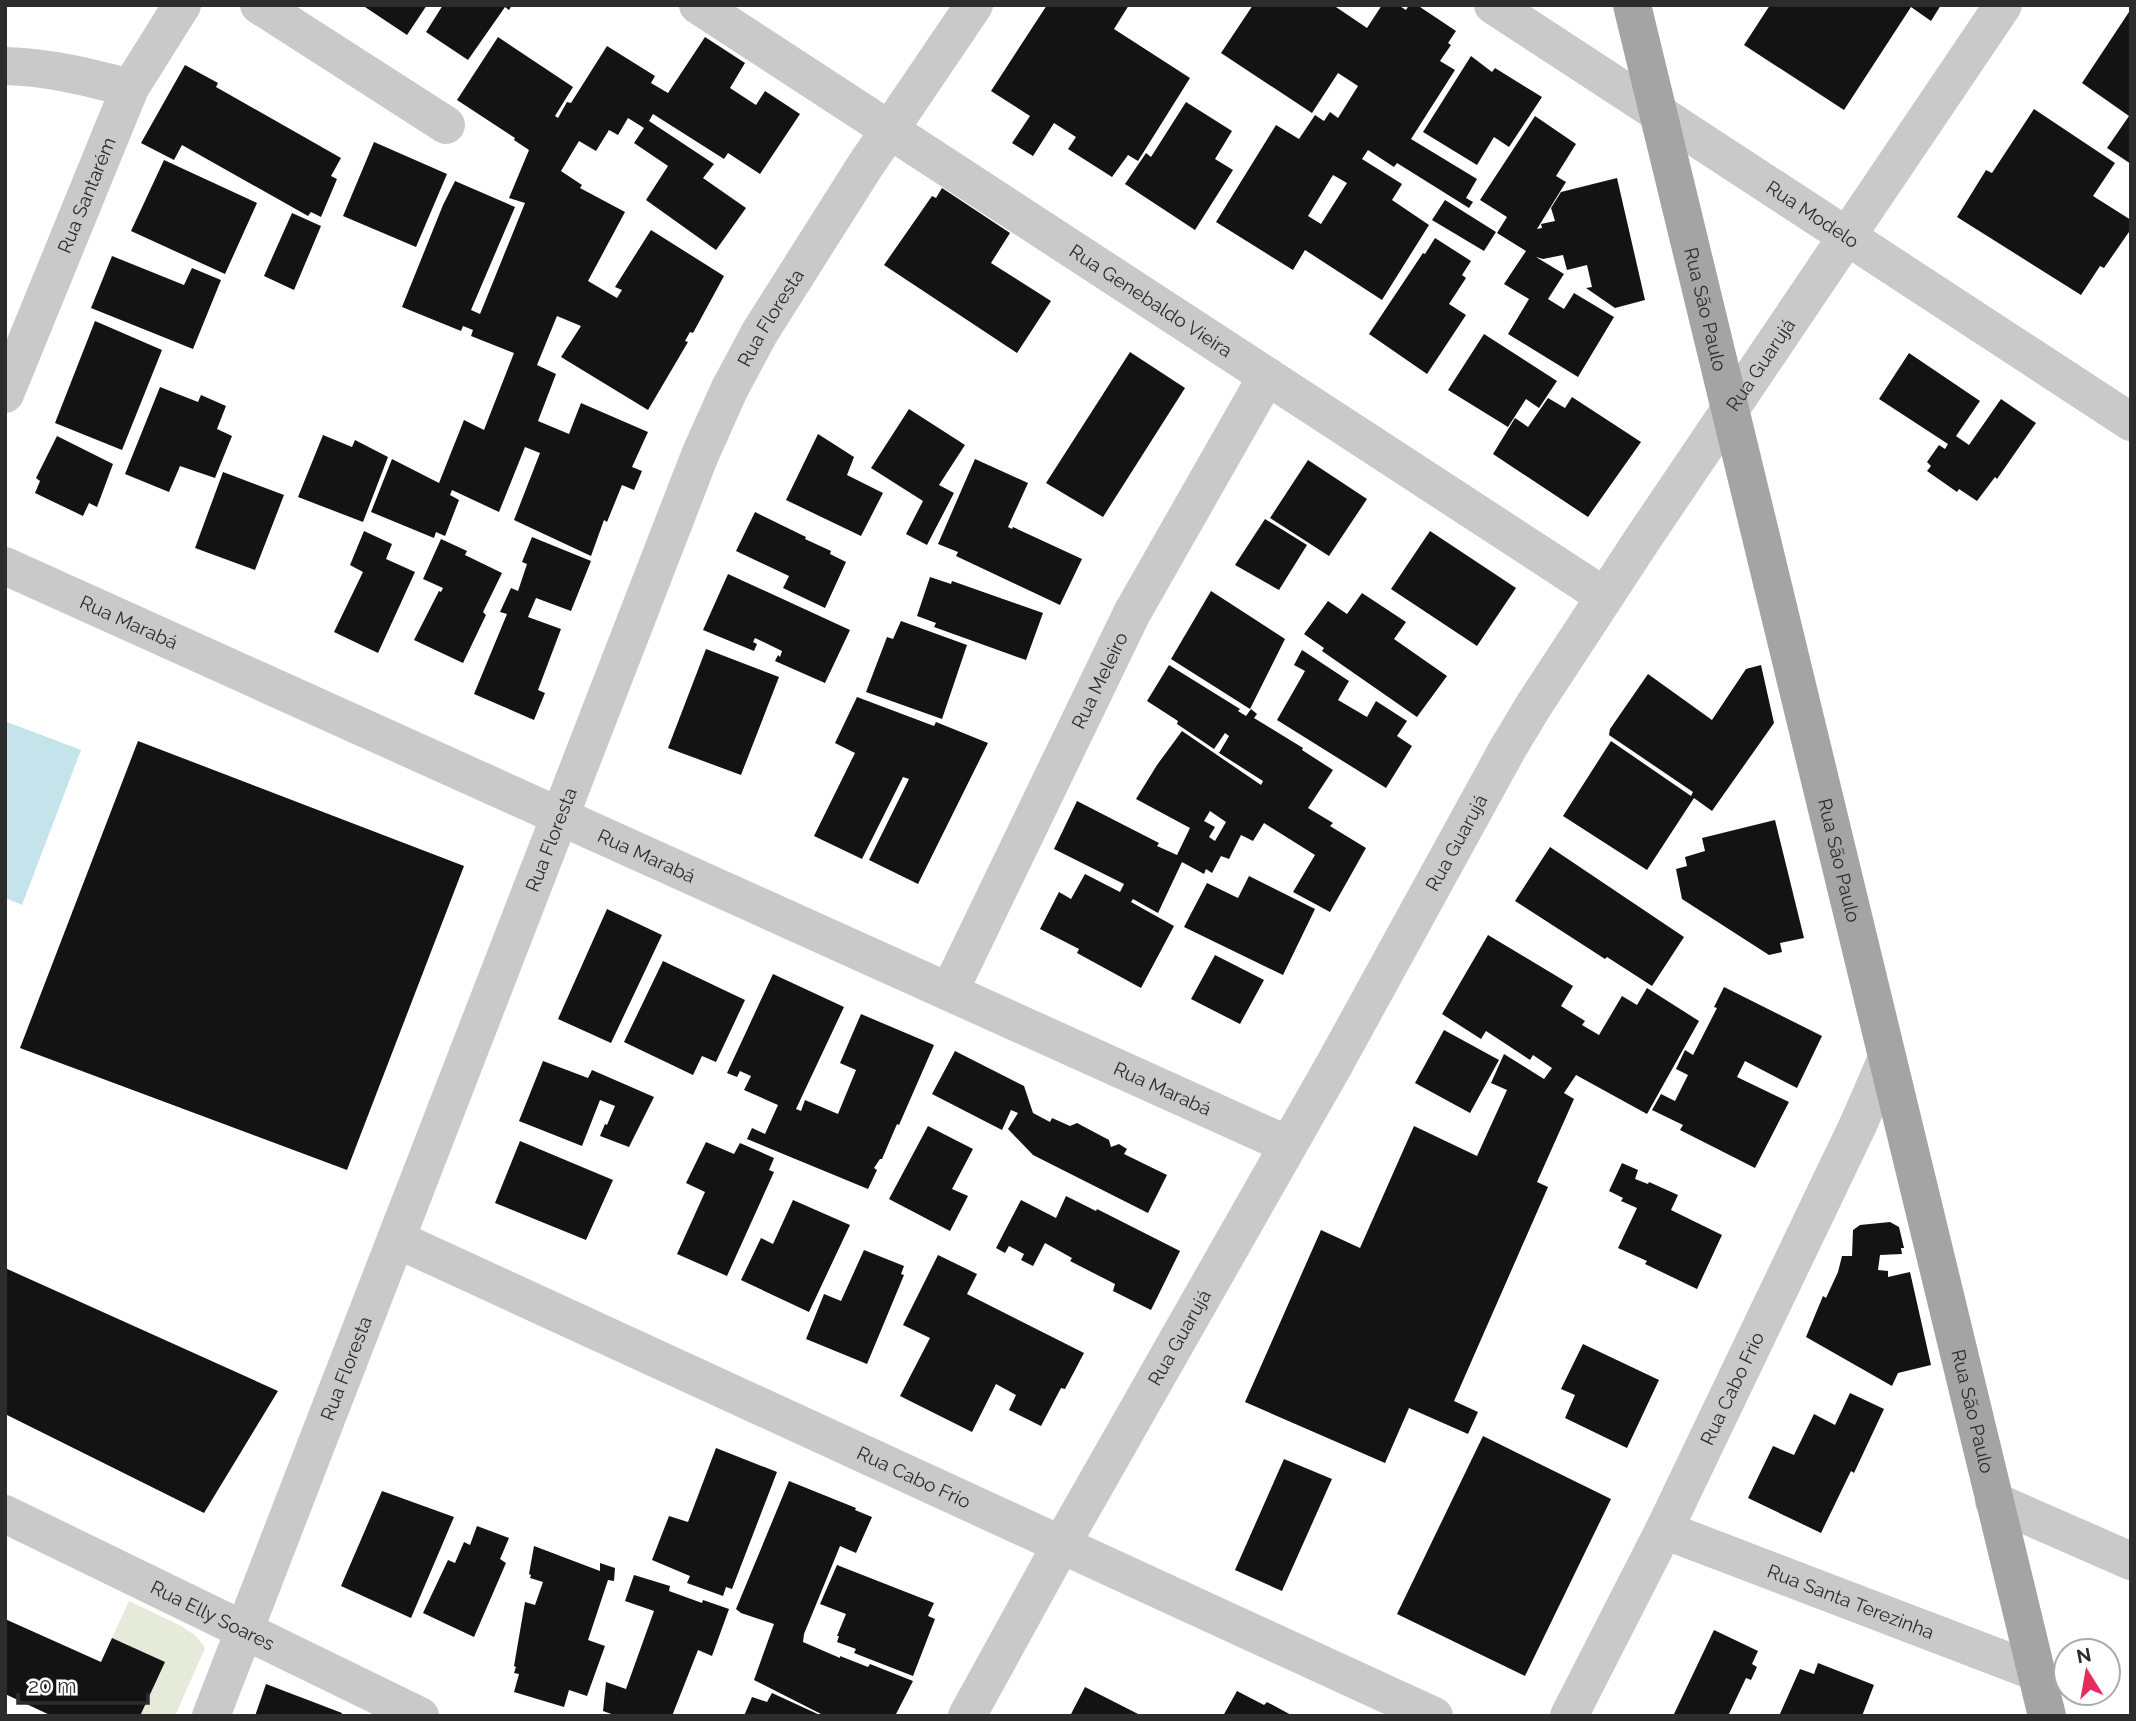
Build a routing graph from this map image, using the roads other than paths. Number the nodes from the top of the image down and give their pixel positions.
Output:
1 (182, 5) edge
2 (259, 5) edge
3 (698, 5) edge
4 (974, 5) edge
5 (1493, 5) edge
6 (1632, 5) edge
7 (2003, 5) edge
8 (5, 66) edge
9 (130, 88) junction
10 (1658, 113) junction
11 (446, 125) dead end
12 (889, 130) junction
13 (1847, 236) junction
14 (1267, 376) junction
15 (5, 394) edge
16 (1730, 410) junction
17 (2131, 422) edge
18 (5, 566) edge
19 (1604, 596) junction
20 (560, 816) junction
21 (949, 992) junction
22 (1887, 1058) junction
23 (1288, 1145) junction
24 (396, 1239) junction
25 (1994, 1501) junction
26 (5, 1514) edge
27 (1664, 1530) junction
28 (1061, 1545) junction
29 (2131, 1562) edge
30 (245, 1631) junction
31 (2036, 1672) junction
32 (211, 1716) edge
33 (420, 1716) edge
34 (967, 1716) edge
35 (1434, 1716) edge
36 (1569, 1716) edge
37 (2047, 1716) edge

1 - 9 street, Rua Santarém
2 - 11 street
3 - 12 street, Rua Genebaldo Vieira
4 - 12 street, Rua Floresta
5 - 10 street, Rua Modelo
6 - 10 main road, Rua São Paulo
7 - 13 street, Rua Guarujá
8 - 9 street
9 - 15 street, Rua Santarém
10 - 13 street, Rua Modelo
10 - 16 main road, Rua São Paulo
12 - 14 street, Rua Genebaldo Vieira
12 - 20 street, Rua Floresta
13 - 16 street, Rua Guarujá
13 - 17 street, Rua Modelo
14 - 19 street, Rua Genebaldo Vieira
14 - 21 street, Rua Meleiro
16 - 19 street, Rua Guarujá
16 - 22 main road, Rua São Paulo
18 - 20 street, Rua Marabá
19 - 23 street, Rua Guarujá
20 - 21 street, Rua Marabá
20 - 24 street, Rua Floresta
21 - 23 street, Rua Marabá
22 - 25 main road, Rua São Paulo
22 - 27 street, Rua Cabo Frio
23 - 28 street, Rua Guarujá
24 - 28 street, Rua Cabo Frio
24 - 30 street, Rua Floresta
25 - 29 street
25 - 31 main road, Rua São Paulo
26 - 30 street, Rua Elly Soares
27 - 31 street, Rua Santa Terezinha
27 - 36 street, Rua Cabo Frio
28 - 34 street, Rua Guarujá
28 - 35 street, Rua Cabo Frio
30 - 32 street, Rua Floresta
30 - 33 street, Rua Elly Soares
31 - 37 main road, Rua São Paulo

